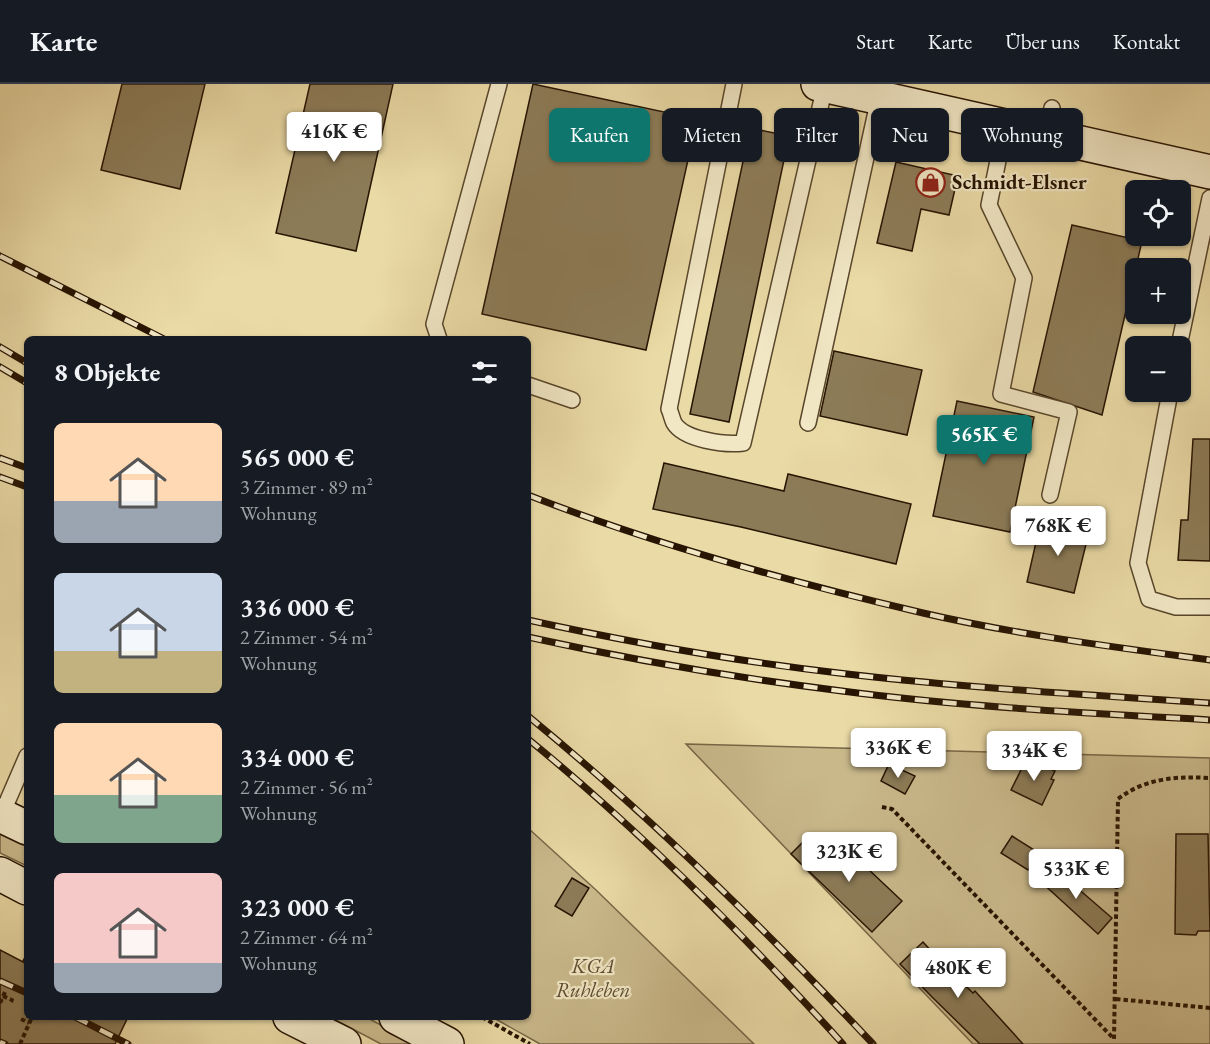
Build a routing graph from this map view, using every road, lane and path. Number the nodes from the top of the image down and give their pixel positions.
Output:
1 (500, 84) edge
2 (734, 84) edge
3 (821, 85) edge
4 (879, 98) junction
5 (961, 116) edge
6 (1083, 133) edge
7 (998, 162) edge
8 (1210, 172) edge
9 (1210, 198) edge
10 (438, 336) edge
11 (1181, 336) edge
12 (531, 386) edge
13 (572, 400) dead end
14 (1168, 402) edge
15 (808, 423) dead end
16 (1050, 495) dead end
17 (1210, 607) edge
18 (24, 763) edge
19 (1210, 778) edge
20 (882, 807) dead end
21 (0, 816) edge
22 (24, 827) edge
23 (0, 874) edge
24 (24, 886) edge
25 (6, 990) dead end
26 (3, 996) junction
27 (1116, 999) junction
28 (0, 1003) edge
29 (10, 1003) dead end
30 (1210, 1008) edge
31 (21, 1019) dead end
32 (30, 1020) edge
33 (296, 1020) edge
34 (402, 1020) edge
35 (487, 1020) edge
36 (29, 1023) junction
37 (1115, 1042) edge
38 (20, 1044) edge
39 (344, 1044) edge
40 (447, 1044) edge
41 (530, 1044) edge

1 - 10 lane
2 - 3 lane
3 - 4 street
4 - 5 street
4 - 15 lane
6 - 8 street
7 - 16 lane
9 - 11 lane
12 - 13 lane
14 - 17 lane
18 - 21 lane
19 - 27 path
20 - 37 path
21 - 22 street
23 - 24 street
25 - 26 path
26 - 28 path
26 - 29 path
27 - 30 path
27 - 37 path
31 - 36 path
32 - 36 path
33 - 39 street
34 - 40 street
35 - 41 path
36 - 38 path

